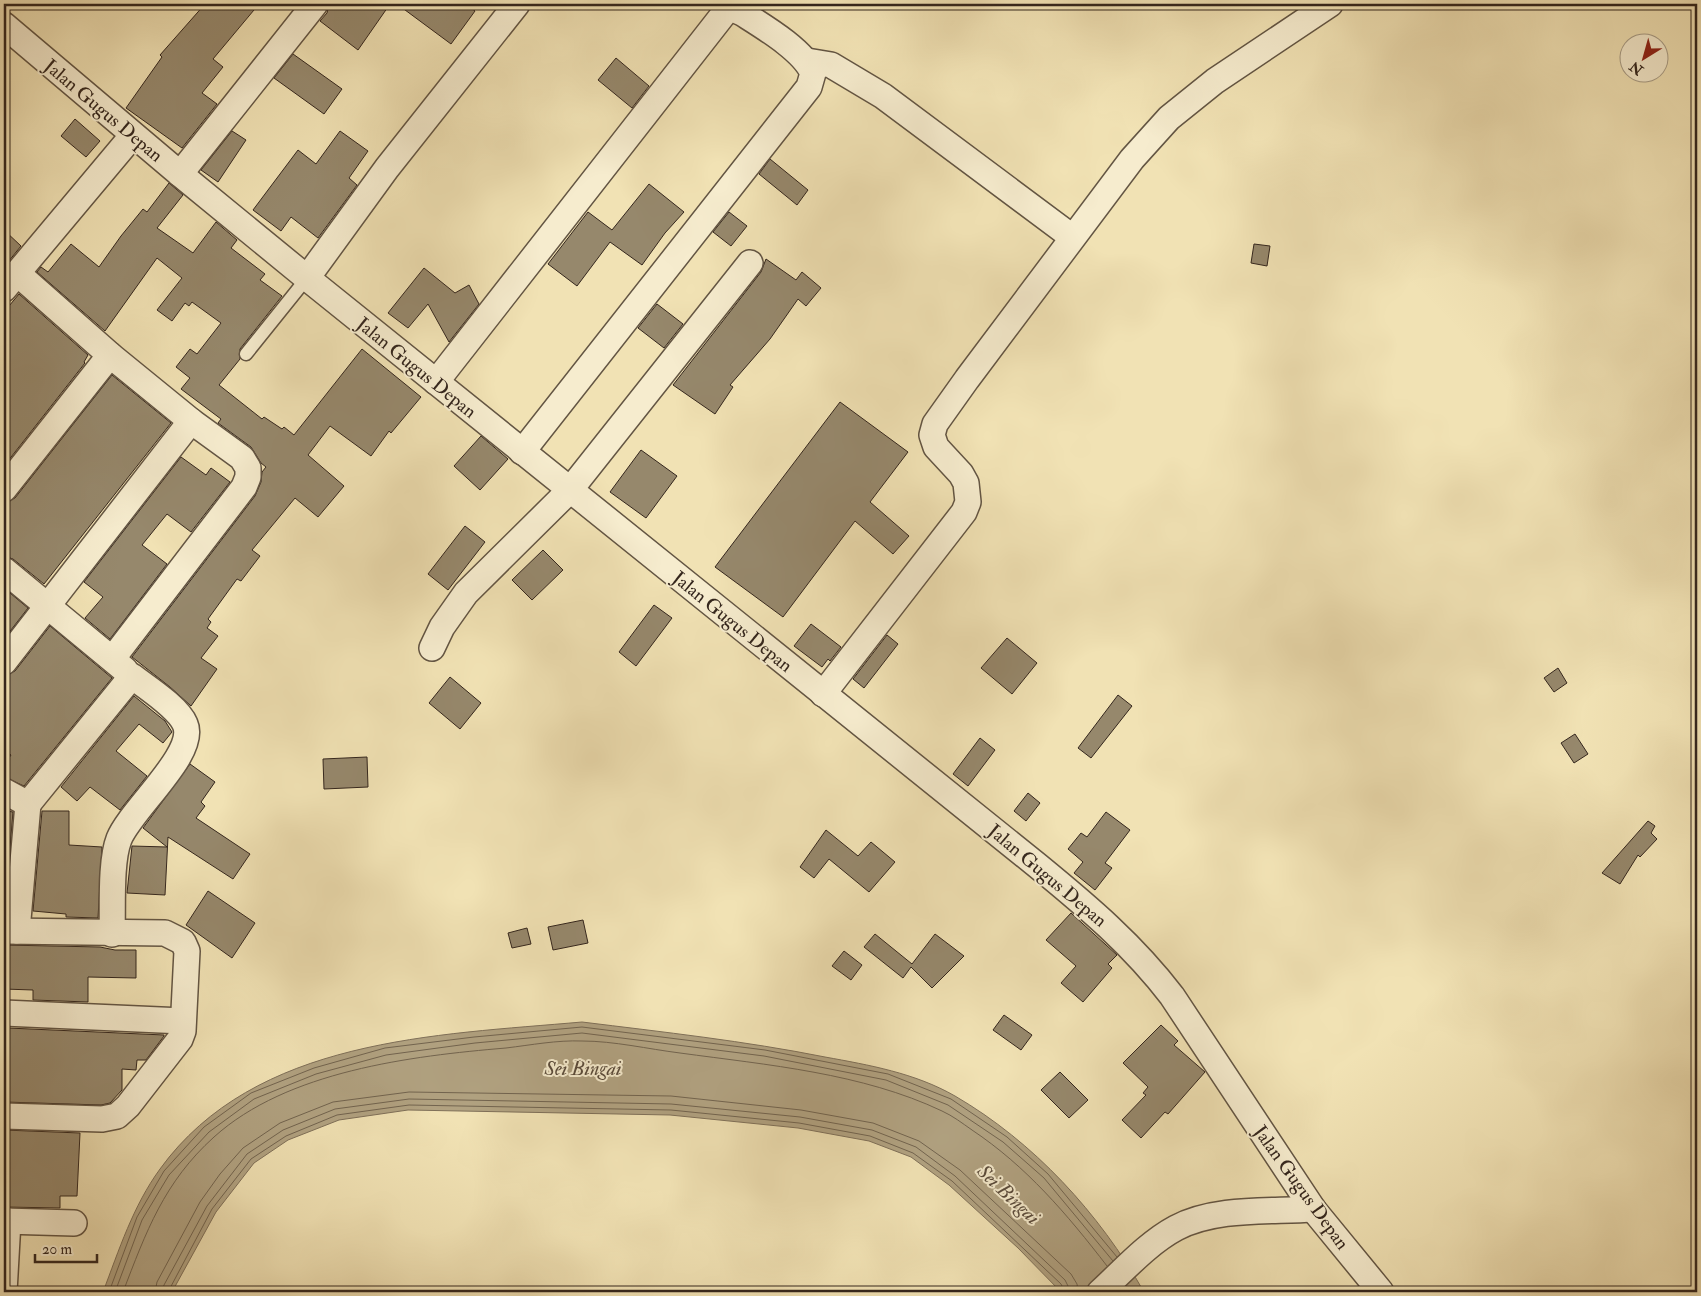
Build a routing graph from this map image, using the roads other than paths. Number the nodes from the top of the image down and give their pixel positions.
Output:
1 (315, 4) edge
2 (517, 4) edge
3 (1330, 4) edge
4 (4, 24) edge
5 (807, 61) junction
6 (133, 135) junction
7 (180, 174) junction
8 (1072, 237) junction
9 (750, 263) dead end
10 (307, 278) junction
11 (10, 281) edge
12 (110, 354) junction
13 (246, 354) dead end
14 (436, 382) junction
15 (192, 421) junction
16 (522, 452) junction
17 (4, 488) edge
18 (570, 490) junction
19 (4, 570) edge
20 (48, 606) junction
21 (432, 648) dead end
22 (113, 658) junction
23 (4, 662) edge
24 (132, 676) junction
25 (823, 694) junction
26 (4, 791) edge
27 (28, 804) junction
28 (10, 931) edge
29 (112, 934) junction
30 (4, 1013) edge
31 (183, 1021) junction
32 (4, 1116) edge
33 (1313, 1209) junction
34 (6, 1221) edge
35 (74, 1223) dead end
36 (4, 1292) edge
37 (1100, 1292) edge
38 (1381, 1292) edge

1 - 7 street
2 - 10 street
3 - 8 street
4 - 6 street, Jalan Gugus Depan
5 - 8 street
5 - 14 street
5 - 16 street
6 - 7 street, Jalan Gugus Depan
6 - 11 street
7 - 10 street, Jalan Gugus Depan
8 - 25 street
9 - 18 street
10 - 13 lane
10 - 14 street, Jalan Gugus Depan
11 - 12 street
12 - 15 street
12 - 17 street
14 - 16 street, Jalan Gugus Depan
15 - 20 street
15 - 22 street
16 - 18 street, Jalan Gugus Depan
18 - 21 street
18 - 25 street, Jalan Gugus Depan
19 - 20 street
20 - 22 street
20 - 23 street
22 - 24 street
24 - 27 street
24 - 29 street
25 - 33 street, Jalan Gugus Depan
26 - 27 street
27 - 28 street
28 - 29 street
29 - 31 street
30 - 31 street
31 - 32 street
33 - 37 street
33 - 38 street, Jalan Gugus Depan
34 - 35 street
34 - 36 street

